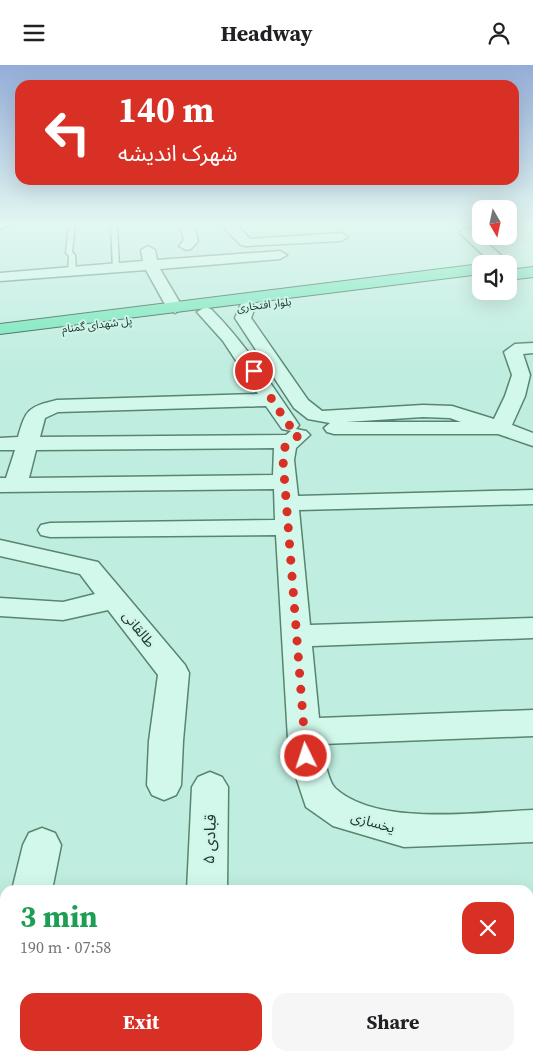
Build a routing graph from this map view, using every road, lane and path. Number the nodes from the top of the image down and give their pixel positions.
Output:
1 (94, 270) edge
2 (154, 270) edge
3 (469, 270) edge
4 (72, 272) joint
5 (533, 272) edge
6 (517, 274) edge
7 (0, 277) edge
8 (472, 280) edge
9 (247, 307) junction
10 (175, 308) junction
11 (200, 313) junction
12 (0, 322) edge
13 (0, 329) edge
14 (0, 337) edge
15 (0, 345) edge
16 (533, 348) edge
17 (277, 367) junction
18 (254, 371) junction
19 (274, 401) junction
20 (308, 427) junction
21 (500, 427) junction
22 (533, 440) edge
23 (0, 444) edge
24 (27, 444) junction
25 (8, 485) edge
26 (533, 497) edge
27 (286, 504) junction
28 (50, 531) dead end
29 (0, 548) edge
30 (114, 599) junction
31 (0, 607) edge
32 (533, 628) edge
33 (297, 636) junction
34 (533, 723) edge
35 (304, 732) junction
36 (164, 785) dead end
37 (210, 787) dead end
38 (533, 826) edge
39 (42, 845) dead end
40 (33, 885) edge
41 (207, 885) edge

1 - 4 street
2 - 10 street
3 - 10 highway, بلوار افتخاری
4 - 7 street
5 - 6 highway
8 - 9 highway, بلوار افتخاری
9 - 11 highway, بلوار افتخاری
9 - 17 street
10 - 12 highway
10 - 13 highway, پل شهدای گمنام
11 - 14 highway, پل شهدای گمنام
11 - 15 highway
11 - 18 street
16 - 21 street
17 - 18 street
17 - 20 street
18 - 19 street
19 - 20 street
19 - 24 street
20 - 21 street
20 - 24 street
20 - 27 street, یخسازی
21 - 22 street
23 - 24 street
24 - 25 street
25 - 27 street
26 - 27 street
27 - 28 street
27 - 33 street, یخسازی
29 - 30 street, طالقانی
30 - 31 street
30 - 36 street, طالقانی
32 - 33 street
33 - 35 street, یخسازی
34 - 35 street
35 - 38 street, یخسازی
37 - 41 street, قبادی ۵
39 - 40 street

